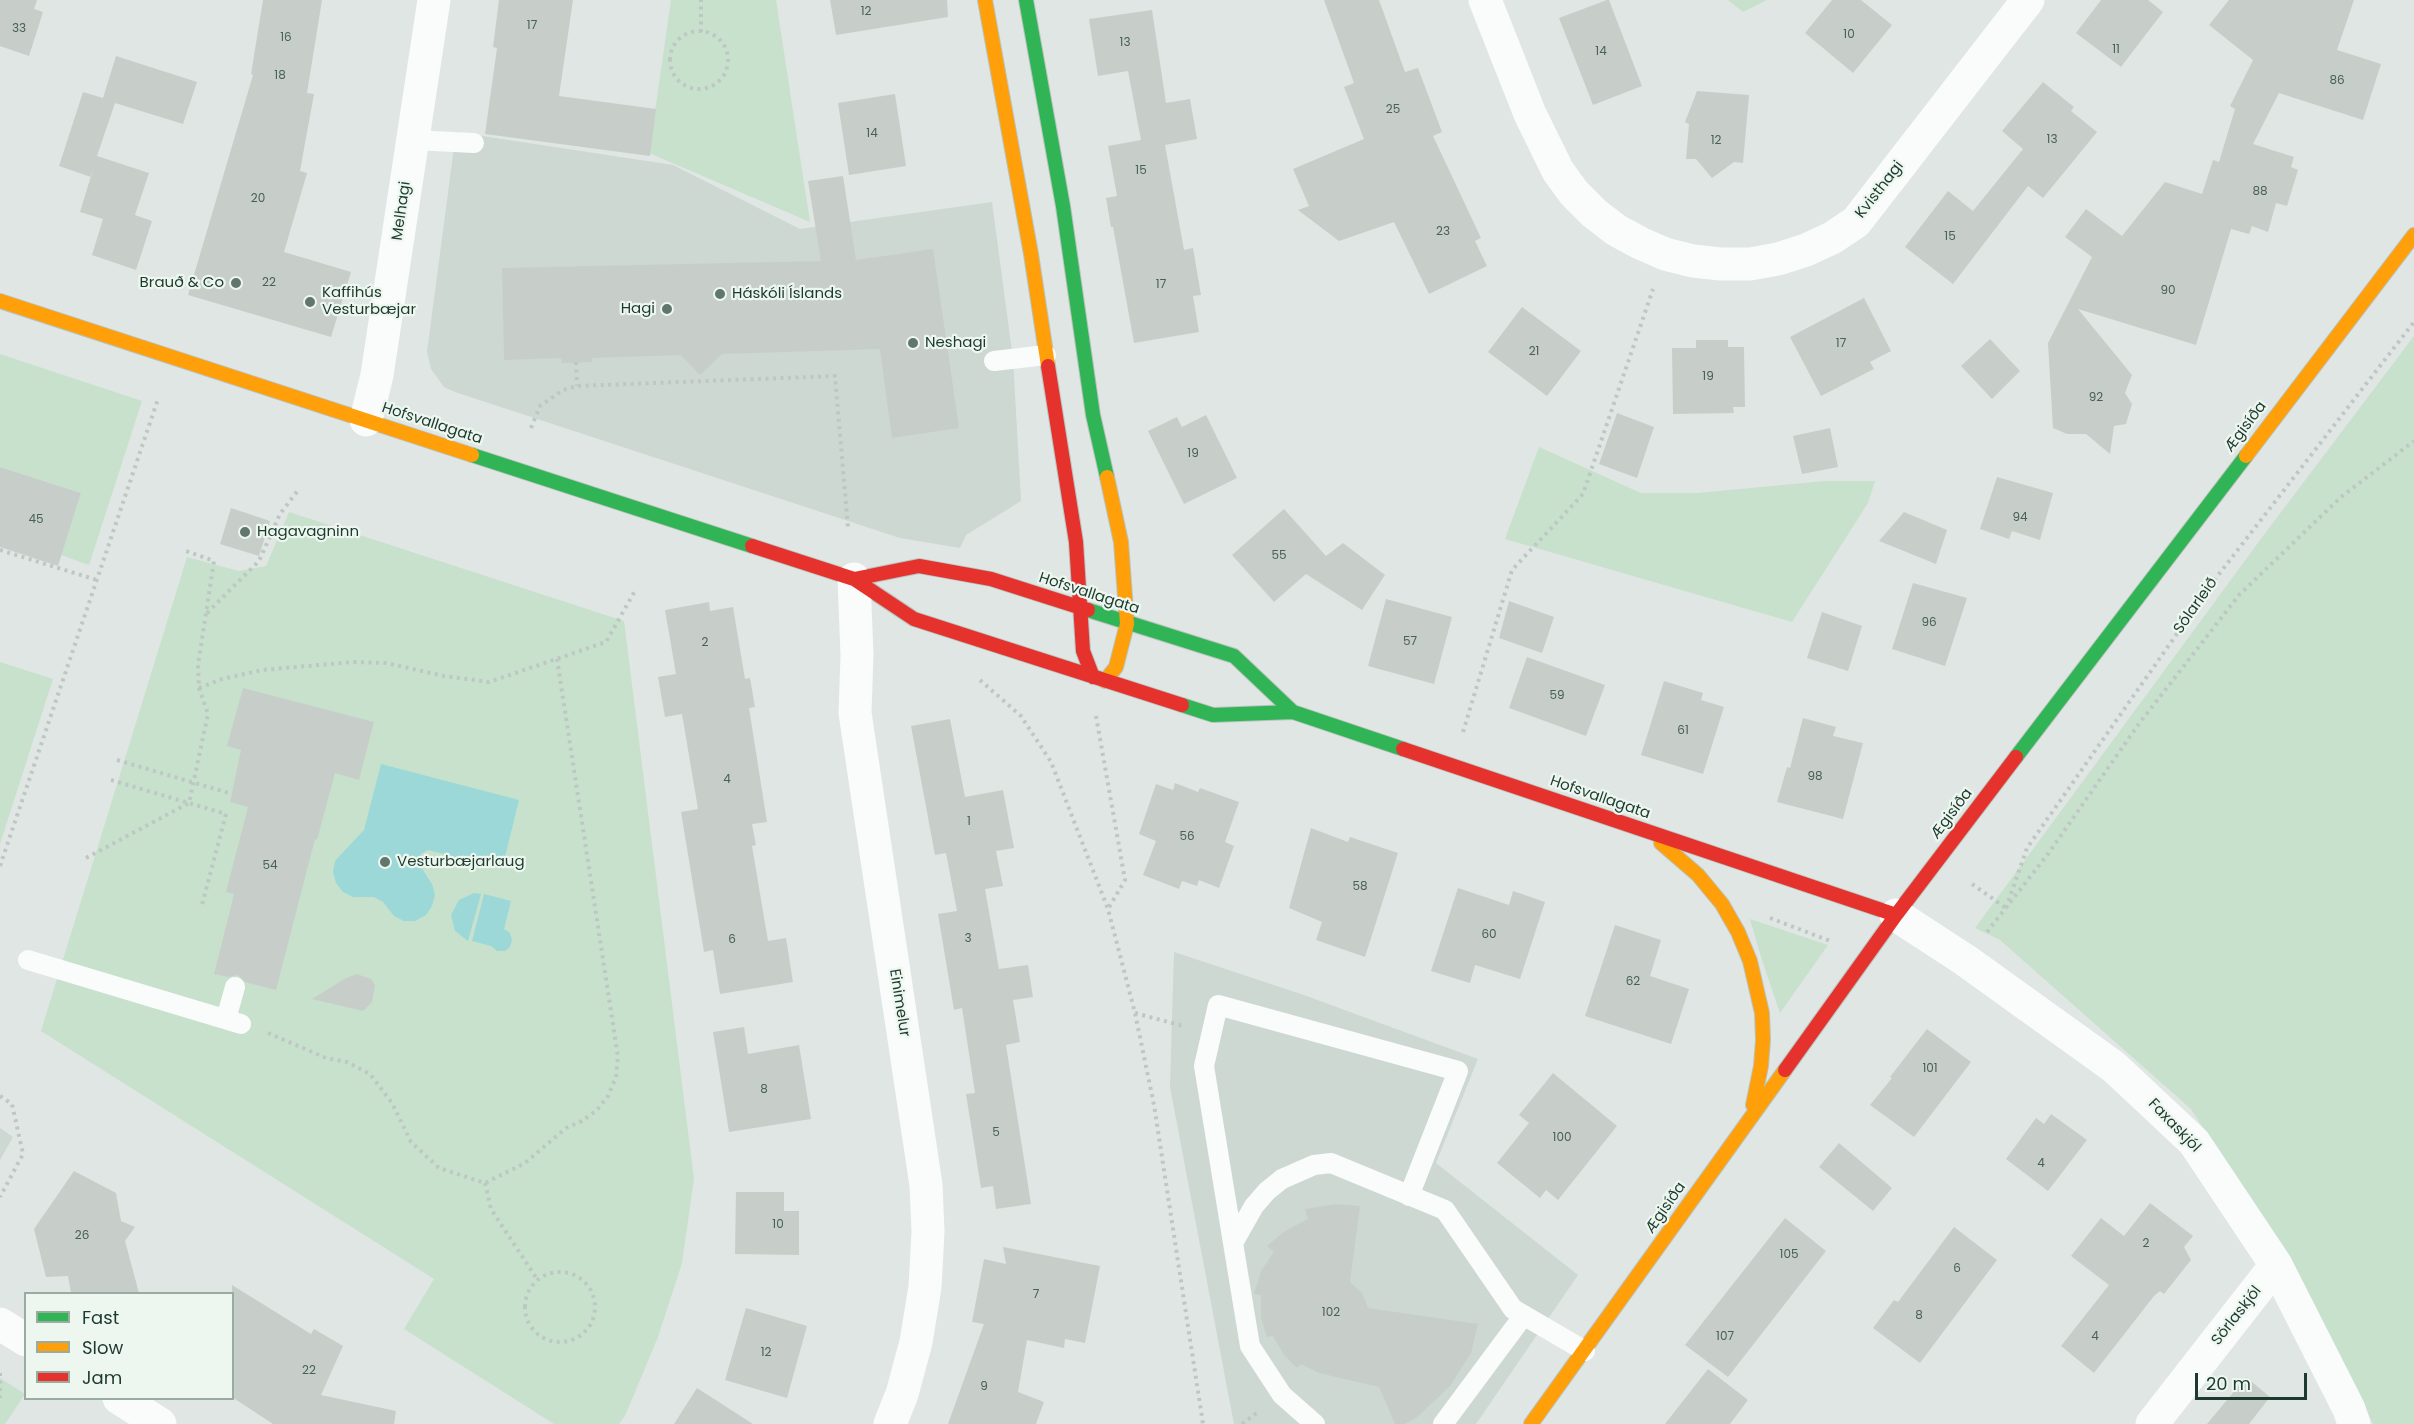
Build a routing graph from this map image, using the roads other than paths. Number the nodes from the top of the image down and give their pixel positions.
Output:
1 (434, 0) edge
2 (985, 0) edge
3 (1026, 0) edge
4 (1485, 0) edge
5 (2028, 0) edge
6 (413, 140) junction
7 (474, 143) dead end
8 (2414, 235) edge
9 (0, 301) edge
10 (1046, 354) junction
11 (994, 361) dead end
12 (366, 420) junction
13 (854, 579) junction
14 (1080, 609) junction
15 (1127, 624) junction
16 (1099, 679) junction
17 (1293, 712) junction
18 (1640, 829) junction
19 (1896, 915) junction
20 (28, 960) dead end
21 (236, 987) dead end
22 (1749, 1118) junction
23 (1409, 1196) junction
24 (1233, 1243) junction
25 (2276, 1265) junction
26 (1524, 1315) junction
27 (0, 1324) edge
28 (24, 1339) edge
29 (1585, 1351) junction
30 (122, 1400) edge
31 (160, 1424) edge
32 (890, 1424) edge
33 (1315, 1424) edge
34 (1443, 1424) edge
35 (1531, 1424) edge
36 (2152, 1424) edge
37 (2354, 1424) edge

1 - 6 street, Melhagi
2 - 10 street
3 - 15 street
4 - 5 street, Kvisthagi
6 - 7 lane
6 - 12 street, Melhagi
8 - 19 street, Ægisíða
9 - 12 street, Hofsvallagata
10 - 11 lane
10 - 14 street
12 - 13 street, Hofsvallagata
13 - 14 street, Hofsvallagata
13 - 16 street, Hofsvallagata
13 - 32 street, Einimelur
14 - 15 street, Hofsvallagata
14 - 16 street
15 - 16 street
15 - 17 street, Hofsvallagata
16 - 17 street, Hofsvallagata
17 - 18 street, Hofsvallagata
18 - 19 street, Hofsvallagata
18 - 22 street
19 - 22 street, Ægisíða
19 - 25 street, Faxaskjól
20 - 21 lane
22 - 29 street, Ægisíða
23 - 24 lane
23 - 24 lane
23 - 26 lane
24 - 33 lane
25 - 36 street, Sörlaskjól
25 - 37 street, Faxaskjól
26 - 29 lane
26 - 34 lane
27 - 28 street
29 - 35 street, Ægisíða
30 - 31 street

